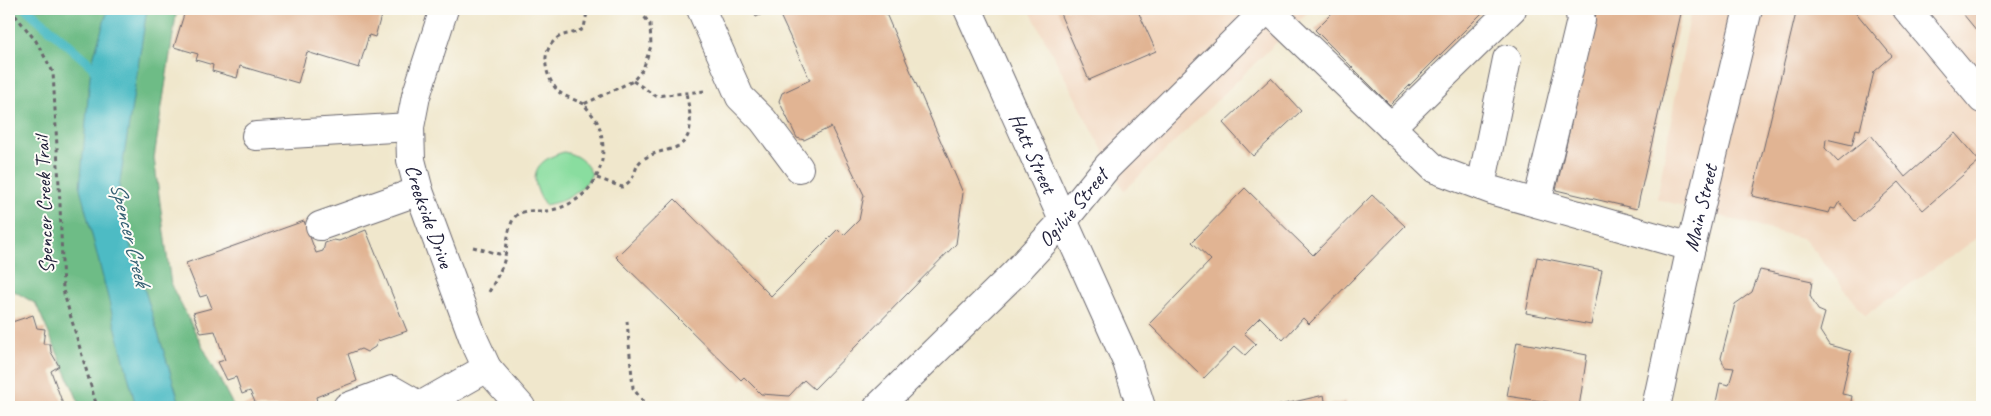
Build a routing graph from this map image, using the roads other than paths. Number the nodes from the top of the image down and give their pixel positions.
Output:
1 (444, 9) edge
2 (701, 9) edge
3 (968, 9) edge
4 (1268, 9) edge
5 (1512, 9) edge
6 (1579, 9) edge
7 (1748, 9) edge
8 (1907, 9) edge
9 (1507, 59) dead end
10 (1982, 99) edge
11 (410, 126) junction
12 (1391, 127) junction
13 (256, 136) dead end
14 (799, 168) dead end
15 (1481, 186) junction
16 (419, 191) junction
17 (1537, 203) junction
18 (1064, 220) junction
19 (320, 226) dead end
20 (1691, 247) junction
21 (487, 368) junction
22 (347, 407) edge
23 (420, 407) edge
24 (521, 407) edge
25 (878, 407) edge
26 (1141, 407) edge
27 (1656, 407) edge

1 - 11 main road, Creekside Drive
2 - 14 main road
3 - 18 main road, Hatt Street
4 - 12 main road
4 - 18 main road, Ogilvie Street
5 - 12 main road
6 - 17 main road
7 - 20 main road, Main Street
8 - 10 main road
9 - 15 main road
11 - 13 main road
11 - 16 main road, Creekside Drive
12 - 15 main road
15 - 17 main road
16 - 19 main road
16 - 21 main road, Creekside Drive
17 - 20 main road
18 - 25 main road, Ogilvie Street
18 - 26 main road, Hatt Street
20 - 27 main road, Main Street
21 - 23 main road
21 - 24 main road, Creekside Drive
22 - 23 main road

